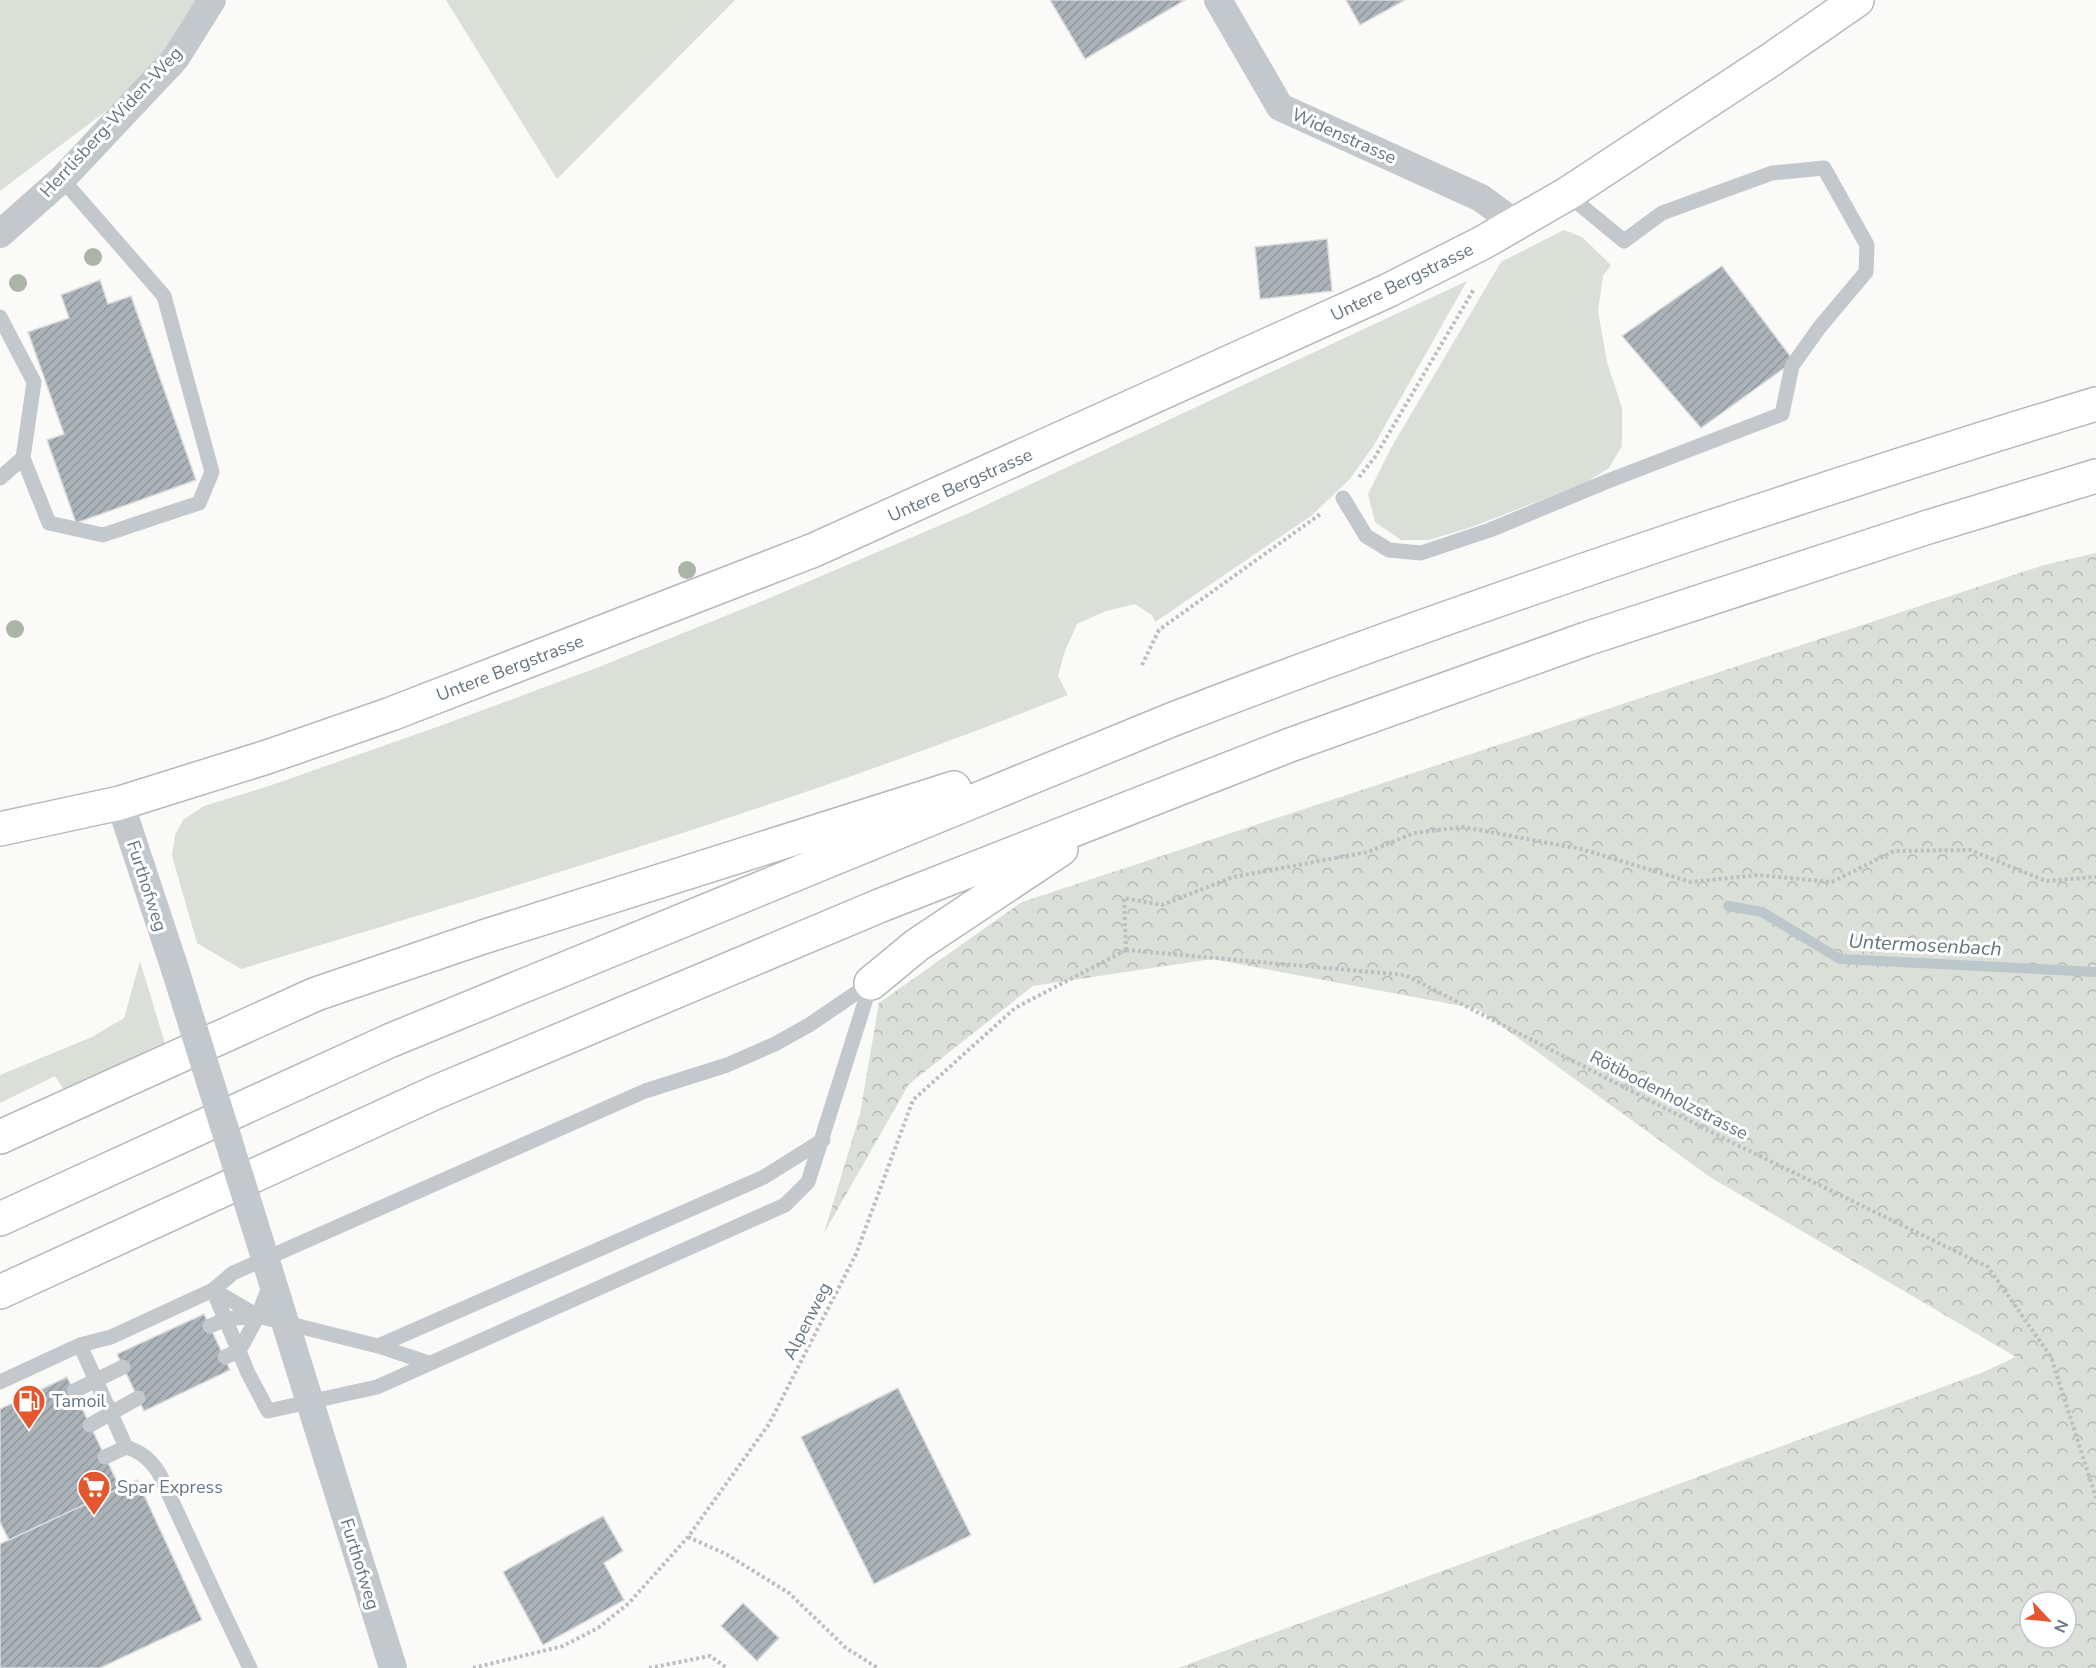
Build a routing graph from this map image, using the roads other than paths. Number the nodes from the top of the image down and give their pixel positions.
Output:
1 (212, 0) edge
2 (1218, 0) edge
3 (1857, 0) edge
4 (62, 179) junction
5 (1567, 194) junction
6 (1516, 224) junction
7 (0, 234) edge
8 (0, 317) edge
9 (2096, 404) edge
10 (23, 458) junction
11 (2096, 476) edge
12 (0, 478) edge
13 (1343, 498) dead end
14 (1171, 720) junction
15 (120, 803) junction
16 (1120, 811) junction
17 (0, 829) edge
18 (871, 983) junction
19 (0, 1137) edge
20 (822, 1140) junction
21 (0, 1219) edge
22 (281, 1253) junction
23 (213, 1290) junction
24 (0, 1292) edge
25 (258, 1316) junction
26 (226, 1319) junction
27 (210, 1326) dead end
28 (80, 1345) junction
29 (378, 1346) junction
30 (232, 1354) junction
31 (429, 1363) junction
32 (123, 1367) dead end
33 (96, 1380) junction
34 (0, 1382) edge
35 (74, 1390) dead end
36 (138, 1398) dead end
37 (111, 1412) junction
38 (90, 1425) dead end
39 (126, 1447) junction
40 (105, 1457) dead end
41 (250, 1668) edge
42 (393, 1668) edge

1 - 4 street, Herrlisberg-Widen-Weg
2 - 6 street, Widenstrasse
3 - 5 main road, Untere Bergstrasse
4 - 7 street, Herrlisberg-Widen-Weg
4 - 10 lane
5 - 6 main road, Untere Bergstrasse
5 - 13 lane
6 - 15 main road, Untere Bergstrasse
8 - 10 lane
9 - 14 main road
10 - 12 lane
11 - 16 main road
14 - 19 main road
14 - 21 main road
15 - 17 main road, Untere Bergstrasse
15 - 42 street, Furthofweg, bridge
16 - 18 main road
16 - 24 main road
18 - 20 lane
18 - 22 lane
20 - 29 lane
20 - 31 lane
22 - 23 lane
22 - 25 lane
23 - 25 lane
23 - 26 lane
23 - 28 lane
25 - 26 lane
25 - 29 lane
25 - 30 lane
26 - 27 lane
26 - 30 lane
28 - 33 lane
28 - 34 lane
29 - 31 lane
30 - 31 lane
32 - 33 lane
33 - 35 lane
33 - 37 lane
36 - 37 lane
37 - 38 lane
37 - 39 lane
39 - 40 lane
39 - 41 lane

